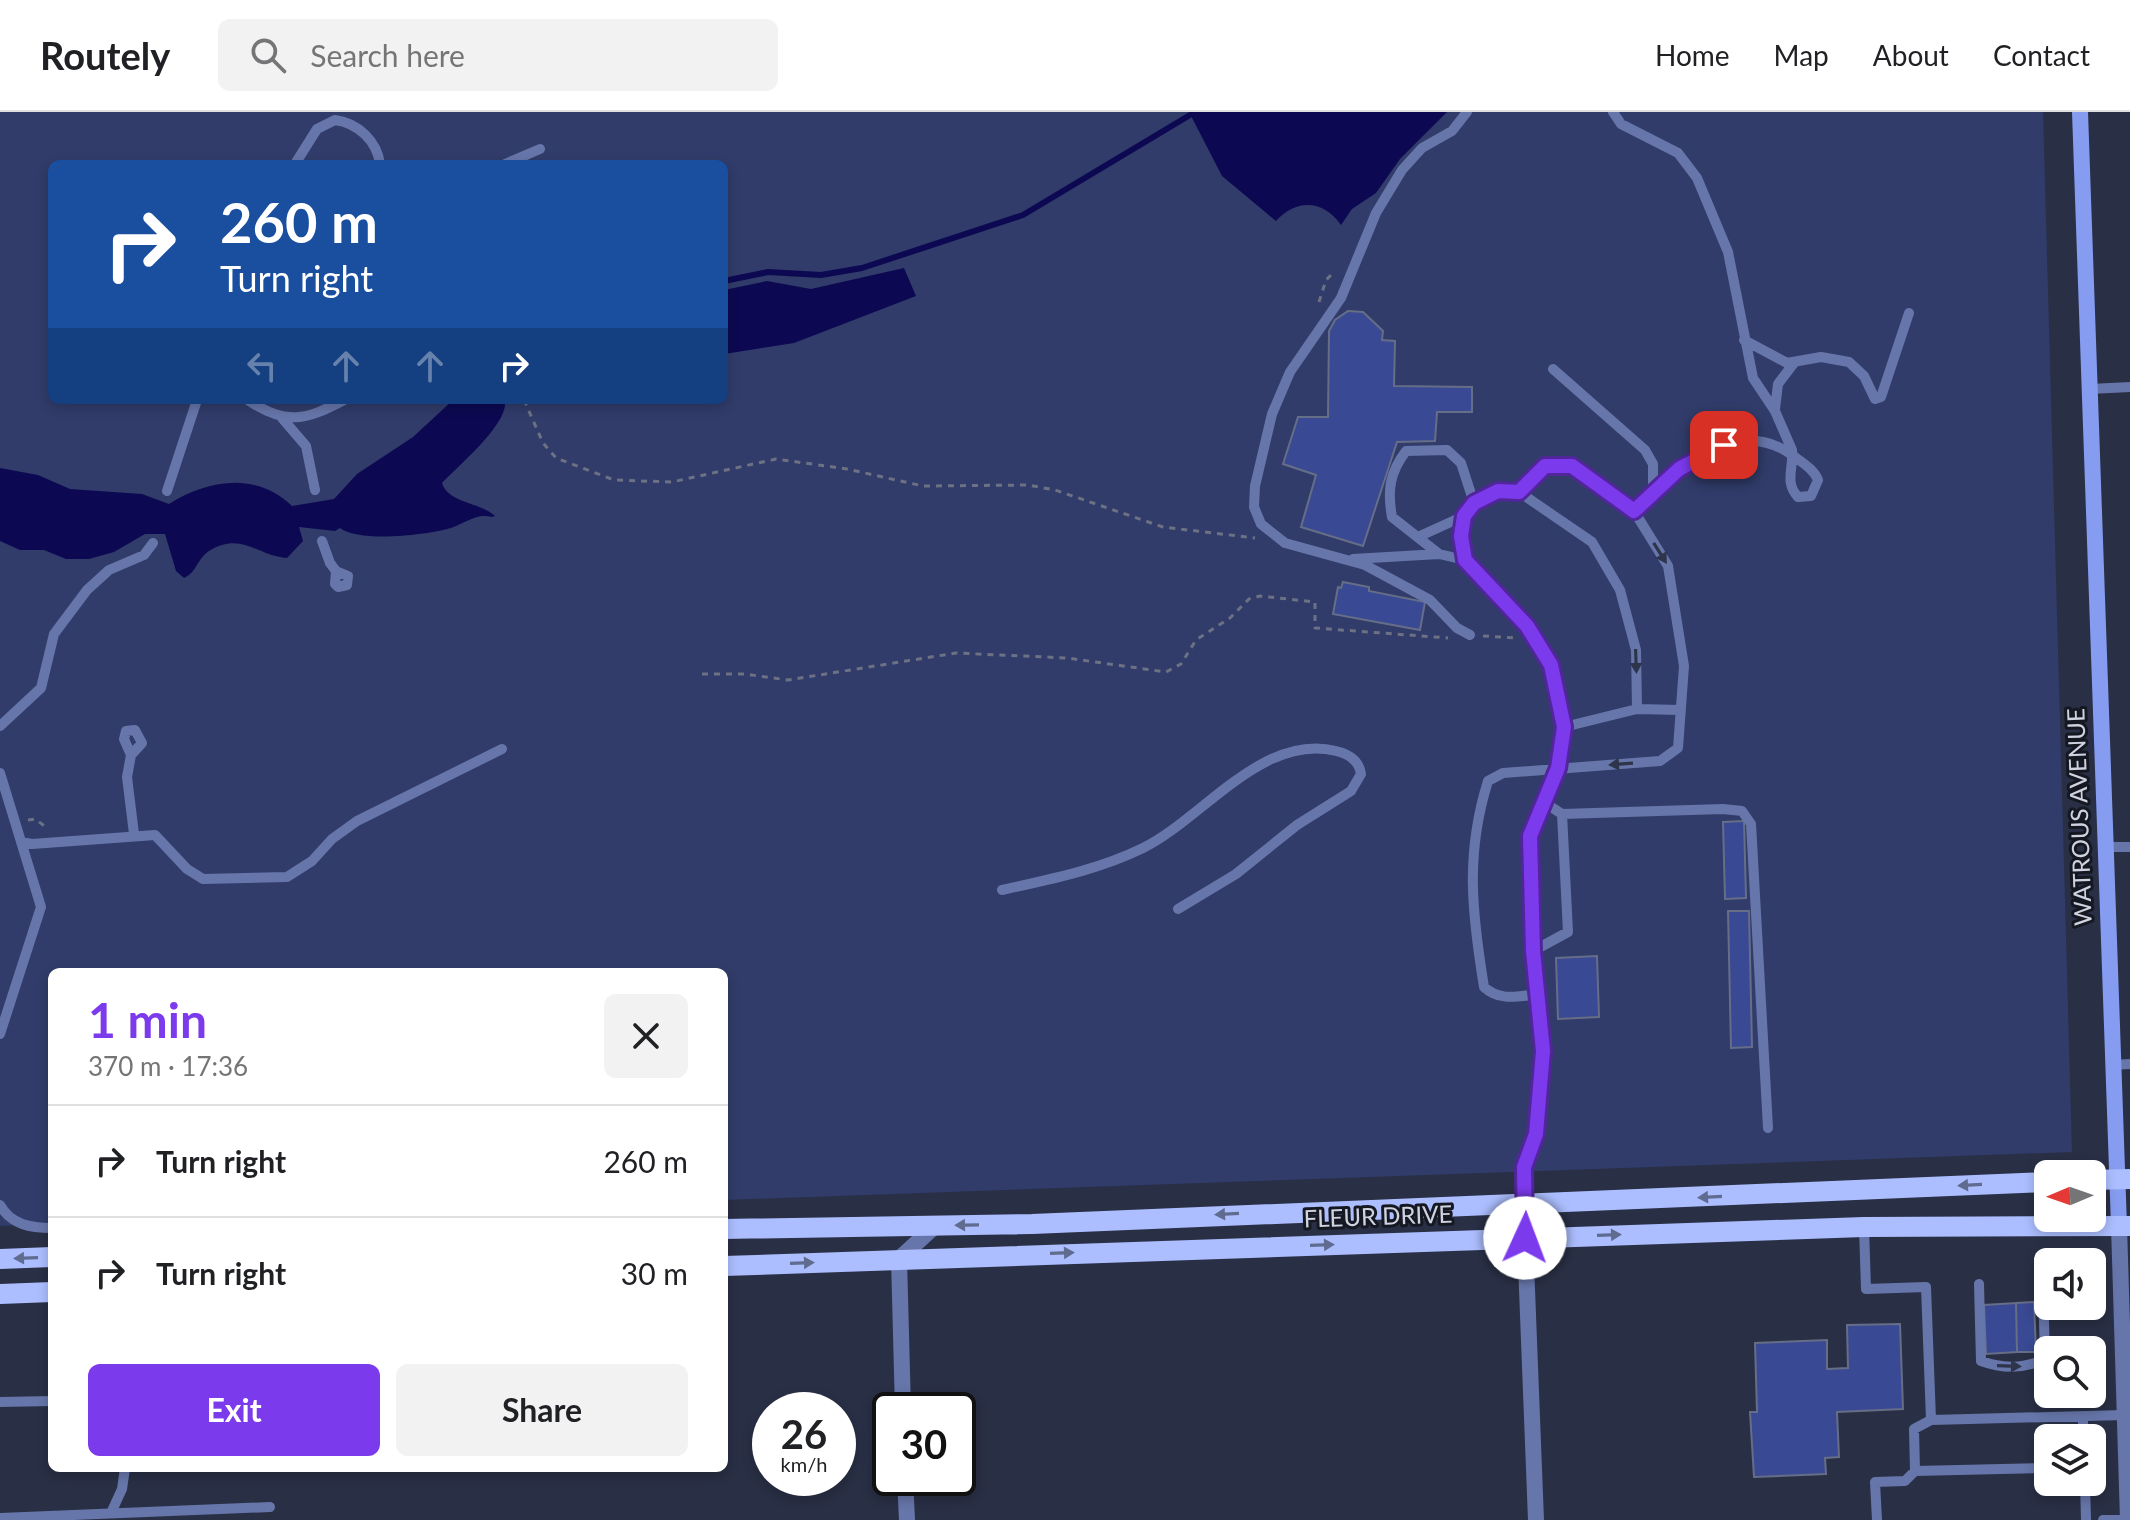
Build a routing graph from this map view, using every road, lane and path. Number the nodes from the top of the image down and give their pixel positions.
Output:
1 (348, 112) edge
2 (1467, 112) edge
3 (1613, 112) edge
4 (2080, 112) edge
5 (335, 120) junction
6 (540, 149) dead end
7 (298, 160) edge
8 (379, 160) edge
9 (514, 160) edge
10 (1909, 313) dead end
11 (1744, 340) junction
12 (1794, 363) junction
13 (1553, 369) dead end
14 (2130, 387) edge
15 (2090, 389) junction
16 (196, 404) edge
17 (256, 404) edge
18 (336, 404) edge
19 (526, 404) edge
20 (1775, 411) junction
21 (280, 416) junction
22 (309, 418) junction
23 (301, 438) junction
24 (315, 490) dead end
25 (1653, 490) junction
26 (167, 491) dead end
27 (1519, 492) junction
28 (1474, 503) junction
29 (1634, 511) junction
30 (1464, 516) junction
31 (1420, 536) junction
32 (322, 541) dead end
33 (1282, 541) junction
34 (153, 543) dead end
35 (1439, 554) junction
36 (1353, 559) junction
37 (1465, 560) junction
38 (336, 571) dead end
39 (1470, 635) junction
40 (1535, 638) junction
41 (702, 674) dead end
42 (1637, 709) junction
43 (1681, 710) junction
44 (0, 726) edge
45 (1564, 727) junction
46 (502, 749) dead end
47 (131, 755) dead end
48 (1558, 768) junction
49 (0, 773) edge
50 (1545, 803) junction
51 (1562, 814) junction
52 (15, 823) junction
53 (49, 833) dead end
54 (134, 834) junction
55 (21, 842) junction
56 (2105, 847) junction
57 (2130, 847) edge
58 (1002, 890) dead end
59 (1178, 909) dead end
60 (1533, 951) junction
61 (1539, 994) junction
62 (0, 1034) edge
63 (2122, 1064) edge
64 (1768, 1128) dead end
65 (2124, 1179) edge
66 (2034, 1183) edge
67 (0, 1205) edge
68 (1527, 1205) junction
69 (935, 1226) junction
70 (2124, 1226) edge
71 (1864, 1227) junction
72 (48, 1228) edge
73 (728, 1229) edge
74 (1525, 1238) junction
75 (48, 1257) edge
76 (0, 1259) edge
77 (899, 1259) junction
78 (728, 1266) edge
79 (1979, 1284) dead end
80 (48, 1292) edge
81 (0, 1294) edge
82 (2044, 1320) edge
83 (903, 1392) edge
84 (48, 1401) edge
85 (0, 1402) edge
86 (2124, 1415) junction
87 (2083, 1417) junction
88 (1931, 1420) junction
89 (2083, 1424) edge
90 (2034, 1468) edge
91 (1915, 1471) junction
92 (124, 1472) edge
93 (906, 1496) edge
94 (2085, 1496) edge
95 (270, 1507) dead end
96 (111, 1513) junction
97 (0, 1518) edge
98 (907, 1520) edge
99 (1536, 1520) edge
100 (1877, 1520) edge
101 (2086, 1520) edge
102 (2103, 1520) edge
103 (2128, 1520) edge

1 - 5 lane
2 - 33 lane
3 - 11 lane
4 - 15 street, WATROUS AVENUE
5 - 7 lane
5 - 8 lane
6 - 9 lane
10 - 12 lane
11 - 12 lane
11 - 20 lane
12 - 20 lane
13 - 25 lane
14 - 15 lane
15 - 56 street, WATROUS AVENUE
16 - 26 lane
17 - 21 lane
18 - 22 lane
19 - 33 path
20 - 25 lane
21 - 22 lane
21 - 23 lane
22 - 23 lane
23 - 24 lane
25 - 29 lane
27 - 28 lane
27 - 29 lane
27 -> 42 lane
28 - 30 lane
28 - 31 lane
29 -> 43 lane
30 - 31 lane
30 - 37 lane
31 - 35 lane
32 - 38 lane
33 - 36 lane
34 - 44 lane
35 - 36 lane
35 - 37 lane
36 - 39 lane
37 - 40 lane
39 - 40 path
39 - 41 path
40 - 45 lane
42 - 43 lane
42 - 45 lane
43 -> 48 lane
45 - 48 lane
46 - 54 lane
47 - 54 lane
48 - 50 lane
48 - 61 lane
49 - 52 lane
50 - 51 lane
50 - 60 lane
51 - 60 lane
51 - 64 lane
52 - 53 path
52 - 55 lane
54 - 55 lane
55 - 62 lane
56 - 57 lane
56 - 63 street, WATROUS AVENUE
58 - 59 lane
60 - 61 lane
61 - 68 lane
63 - 65 street, WATROUS AVENUE
65 - 70 street, WATROUS AVENUE
66 -> 68 main road, FLEUR DRIVE
67 - 72 lane
68 -> 69 main road, FLEUR DRIVE
68 - 74 street
69 - 73 main road, FLEUR DRIVE
69 - 77 street
70 - 71 main road, FLEUR DRIVE
70 - 86 street, WATROUS AVENUE
74 -> 71 main road, FLEUR DRIVE
71 - 88 lane
77 -> 74 main road, FLEUR DRIVE
74 - 99 street
75 -> 76 main road
78 -> 77 main road, FLEUR DRIVE
77 - 83 street
79 -> 82 lane
80 - 81 main road
84 - 85 lane
86 - 87 lane
86 - 103 street, WATROUS AVENUE
87 - 88 lane
87 - 89 lane
88 - 91 lane
90 - 91 lane
91 - 100 lane
92 - 96 lane
93 - 98 street
94 - 101 lane
95 - 96 lane
96 - 97 lane
102 - 103 lane

